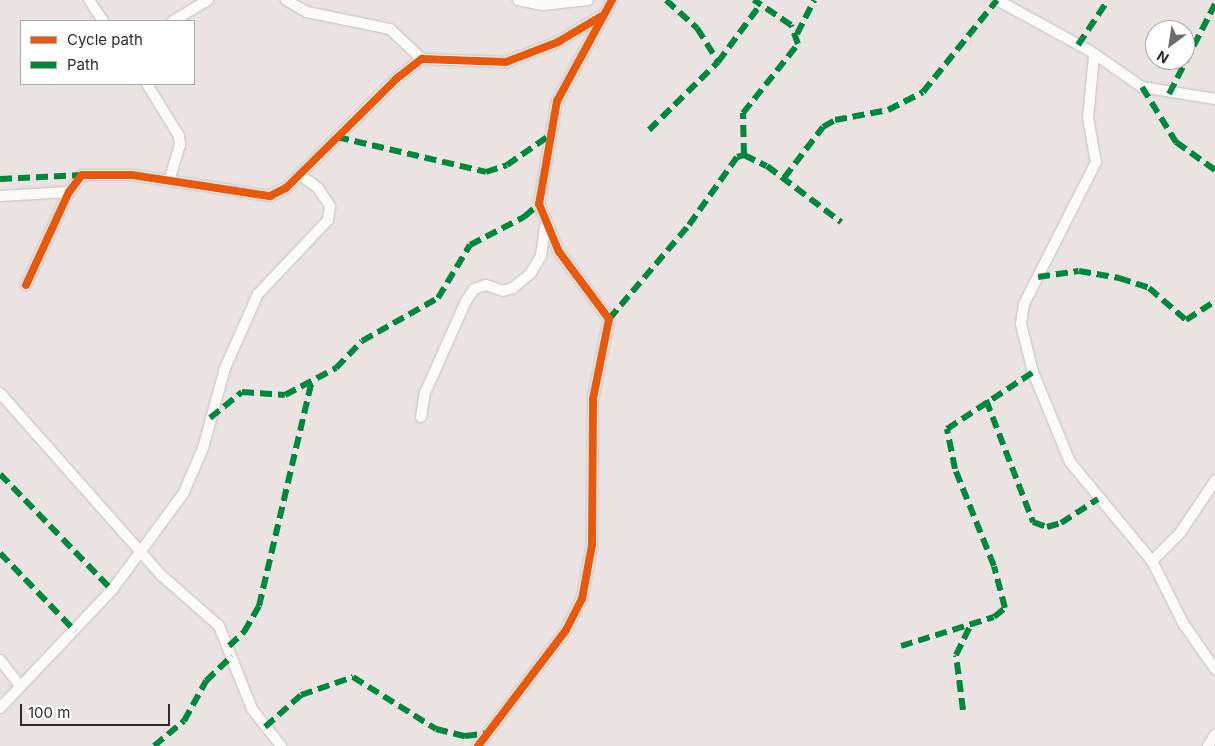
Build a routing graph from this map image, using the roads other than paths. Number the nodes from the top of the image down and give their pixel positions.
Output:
1 (89, 0) edge
2 (208, 0) edge
3 (286, 0) edge
4 (518, 0) edge
5 (588, 0) edge
6 (612, 0) edge
7 (997, 0) edge
8 (600, 17) junction
9 (102, 20) edge
10 (175, 20) edge
11 (1094, 56) junction
12 (422, 59) junction
13 (148, 85) edge
14 (1215, 99) edge
15 (300, 175) junction
16 (169, 180) junction
17 (69, 192) junction
18 (0, 196) edge
19 (544, 225) junction
20 (26, 285) dead end
21 (0, 393) edge
22 (421, 416) dead end
23 (1215, 481) edge
24 (144, 551) junction
25 (1152, 561) junction
26 (0, 660) edge
27 (1215, 669) edge
28 (20, 686) junction
29 (5, 698) edge
30 (0, 708) edge
31 (1215, 735) edge
32 (281, 746) edge
33 (478, 746) edge
34 (1208, 746) edge

1 - 9 street
2 - 10 street
3 - 12 street
4 - 5 street
6 - 8 street
7 - 11 street
8 - 12 street
8 - 19 street
11 - 14 street
11 - 25 street
12 - 15 street
13 - 16 street
15 - 16 street
15 - 24 street
16 - 17 street
17 - 18 street
17 - 20 street
19 - 22 street
19 - 33 street
21 - 24 street
23 - 25 street
24 - 28 street
24 - 32 street
25 - 27 street
26 - 28 street
28 - 29 street
29 - 30 street
31 - 34 street

